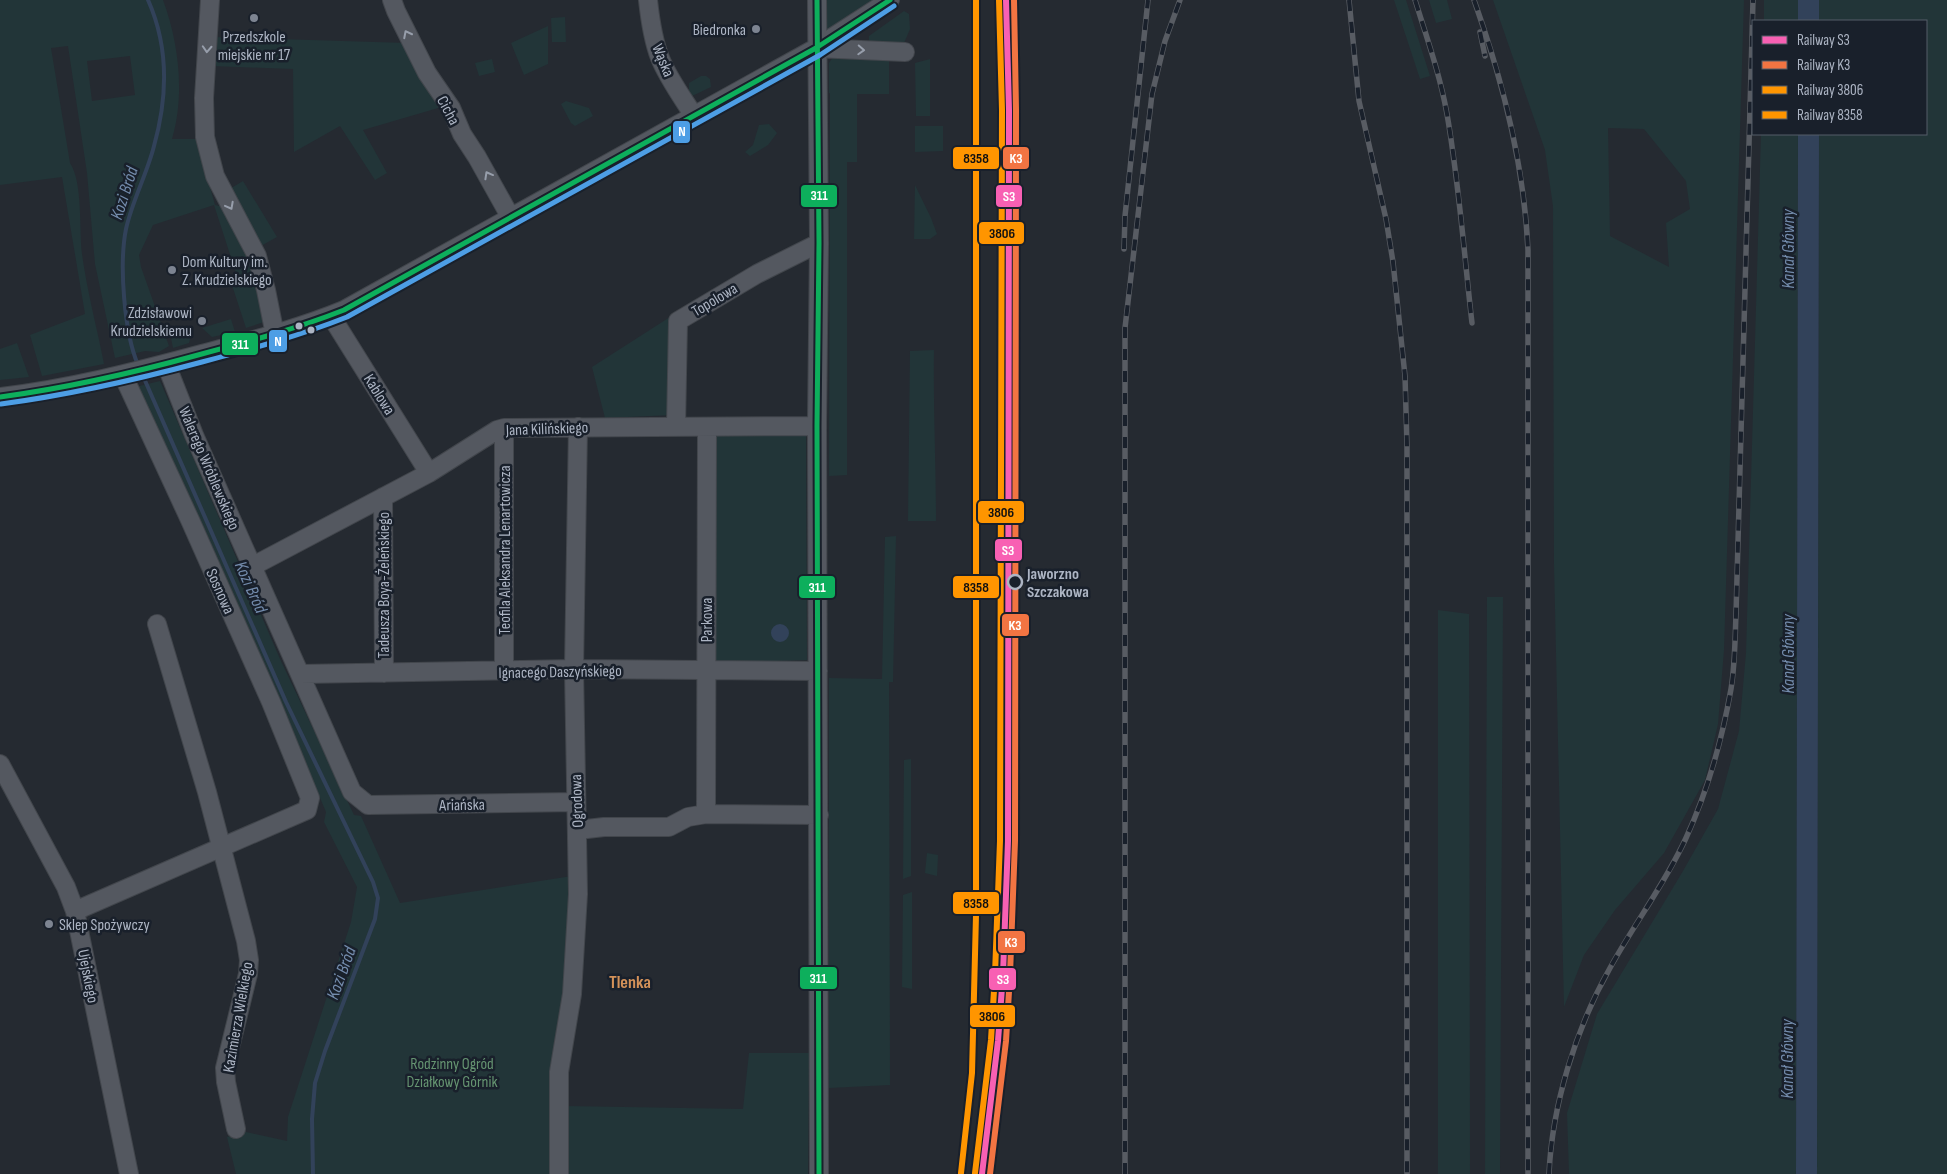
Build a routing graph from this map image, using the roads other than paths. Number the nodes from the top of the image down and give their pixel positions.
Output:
1 (210, 0) edge
2 (392, 0) edge
3 (648, 0) edge
4 (816, 0) edge
5 (890, 0) edge
6 (816, 48) junction
7 (905, 52) dead end
8 (694, 116) junction
9 (511, 218) junction
10 (819, 243) junction
11 (331, 316) junction
12 (274, 335) junction
13 (164, 364) junction
14 (125, 374) junction
15 (0, 397) edge
16 (817, 426) junction
17 (578, 427) junction
18 (676, 427) junction
19 (707, 427) junction
20 (504, 428) junction
21 (428, 473) junction
22 (383, 498) junction
23 (253, 566) junction
24 (157, 624) dead end
25 (574, 670) junction
26 (504, 671) junction
27 (818, 671) junction
28 (706, 672) junction
29 (384, 673) junction
30 (301, 674) junction
31 (1, 770) edge
32 (352, 792) joint
33 (706, 814) junction
34 (819, 815) junction
35 (577, 817) junction
36 (221, 848) junction
37 (75, 911) junction
38 (236, 1129) dead end
39 (129, 1174) edge
40 (559, 1174) edge
41 (819, 1174) edge

1 -> 12 street
9 -> 2 street, Cicha
3 - 8 street, Wąska
4 - 6 street
5 - 6 street
6 -> 7 street
6 - 8 street
6 - 10 street
8 - 9 street
9 - 11 street
10 - 16 street
10 - 18 street, Topolowa
11 - 12 street
11 - 21 street, Kablowa
12 - 13 street
13 - 14 street
13 - 23 street, Walerego Wróblewskiego
14 - 15 street
14 - 36 street, Sosnowa
16 - 19 street, Jana Kilińskiego
16 - 27 street
17 - 18 street, Jana Kilińskiego
17 - 20 street, Jana Kilińskiego
17 - 25 street, Ogrodowa
18 - 19 street, Jana Kilińskiego
19 - 28 street, Parkowa
20 - 21 street, Jana Kilińskiego
20 - 26 street, Teofila Aleksandra Lenartowicza
21 - 22 street, Jana Kilińskiego
22 - 23 street, Jana Kilińskiego
22 - 29 street, Tadeusza Boya-Żeleńskiego
23 - 30 street, Walerego Wróblewskiego
24 - 36 street, Kazimierza Wielkiego
25 - 26 street, Ignacego Daszyńskiego
25 - 28 street, Ignacego Daszyńskiego
25 - 35 street, Ogrodowa
26 - 29 street, Ignacego Daszyńskiego
27 - 28 street, Ignacego Daszyńskiego
27 - 34 street
28 - 33 street, Parkowa
29 - 30 street, Ignacego Daszyńskiego
30 - 32 street, Walerego Wróblewskiego
31 - 37 street, Ujejskiego
32 - 35 street, Ariańska
33 - 34 street
33 - 35 street, Ariańska
34 - 41 street
35 - 40 street, Ogrodowa
36 - 37 street
36 - 38 street, Kazimierza Wielkiego
37 - 39 street, Ujejskiego

